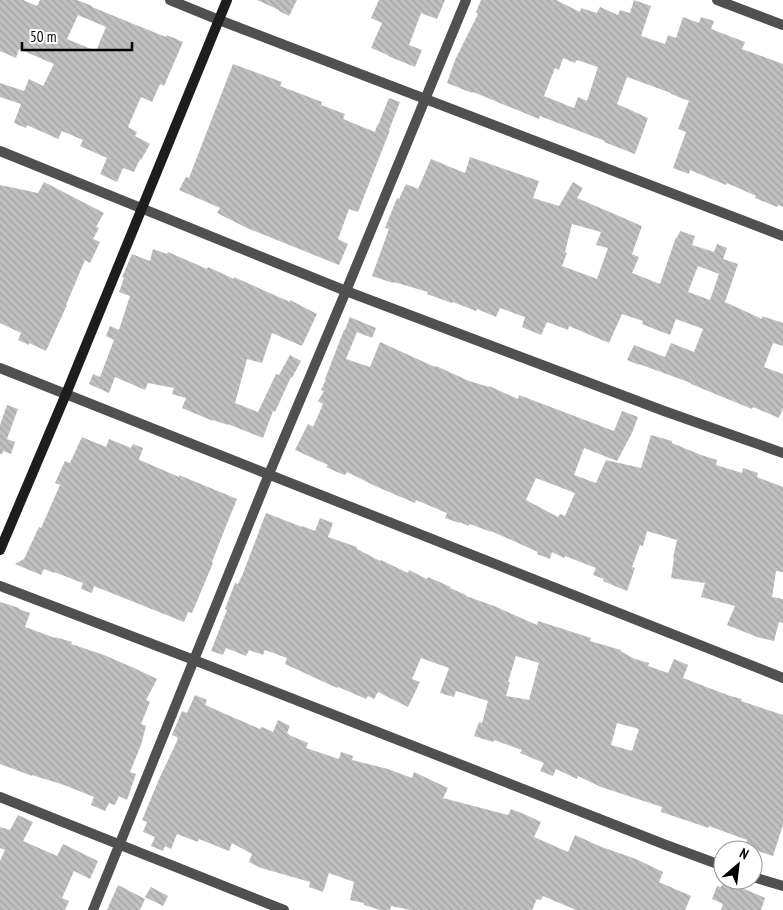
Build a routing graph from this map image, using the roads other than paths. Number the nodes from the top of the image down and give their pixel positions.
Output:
1 (170, 0) edge
2 (226, 0) edge
3 (466, 0) edge
4 (716, 0) edge
5 (219, 20) junction
6 (783, 24) edge
7 (425, 99) junction
8 (0, 151) edge
9 (142, 208) junction
10 (783, 236) edge
11 (346, 291) junction
12 (0, 368) edge
13 (66, 394) junction
14 (783, 452) edge
15 (268, 474) junction
16 (0, 550) edge
17 (0, 586) edge
18 (194, 660) junction
19 (783, 678) edge
20 (0, 798) edge
21 (120, 846) junction
22 (713, 862) edge
23 (763, 880) edge
24 (783, 886) edge
25 (93, 910) edge
26 (284, 910) edge

1 - 5 street
2 - 5 main road
3 - 7 street
4 - 6 street
5 - 7 street
5 - 9 main road
7 - 10 street
7 - 11 street
8 - 9 street
9 - 11 street
9 - 13 main road
11 - 14 street
11 - 15 street
12 - 13 street
13 - 15 street
13 - 16 main road
15 - 18 street
15 - 19 street
17 - 18 street
18 - 21 street
18 - 22 street
20 - 21 street
21 - 25 street
21 - 26 street
23 - 24 street

